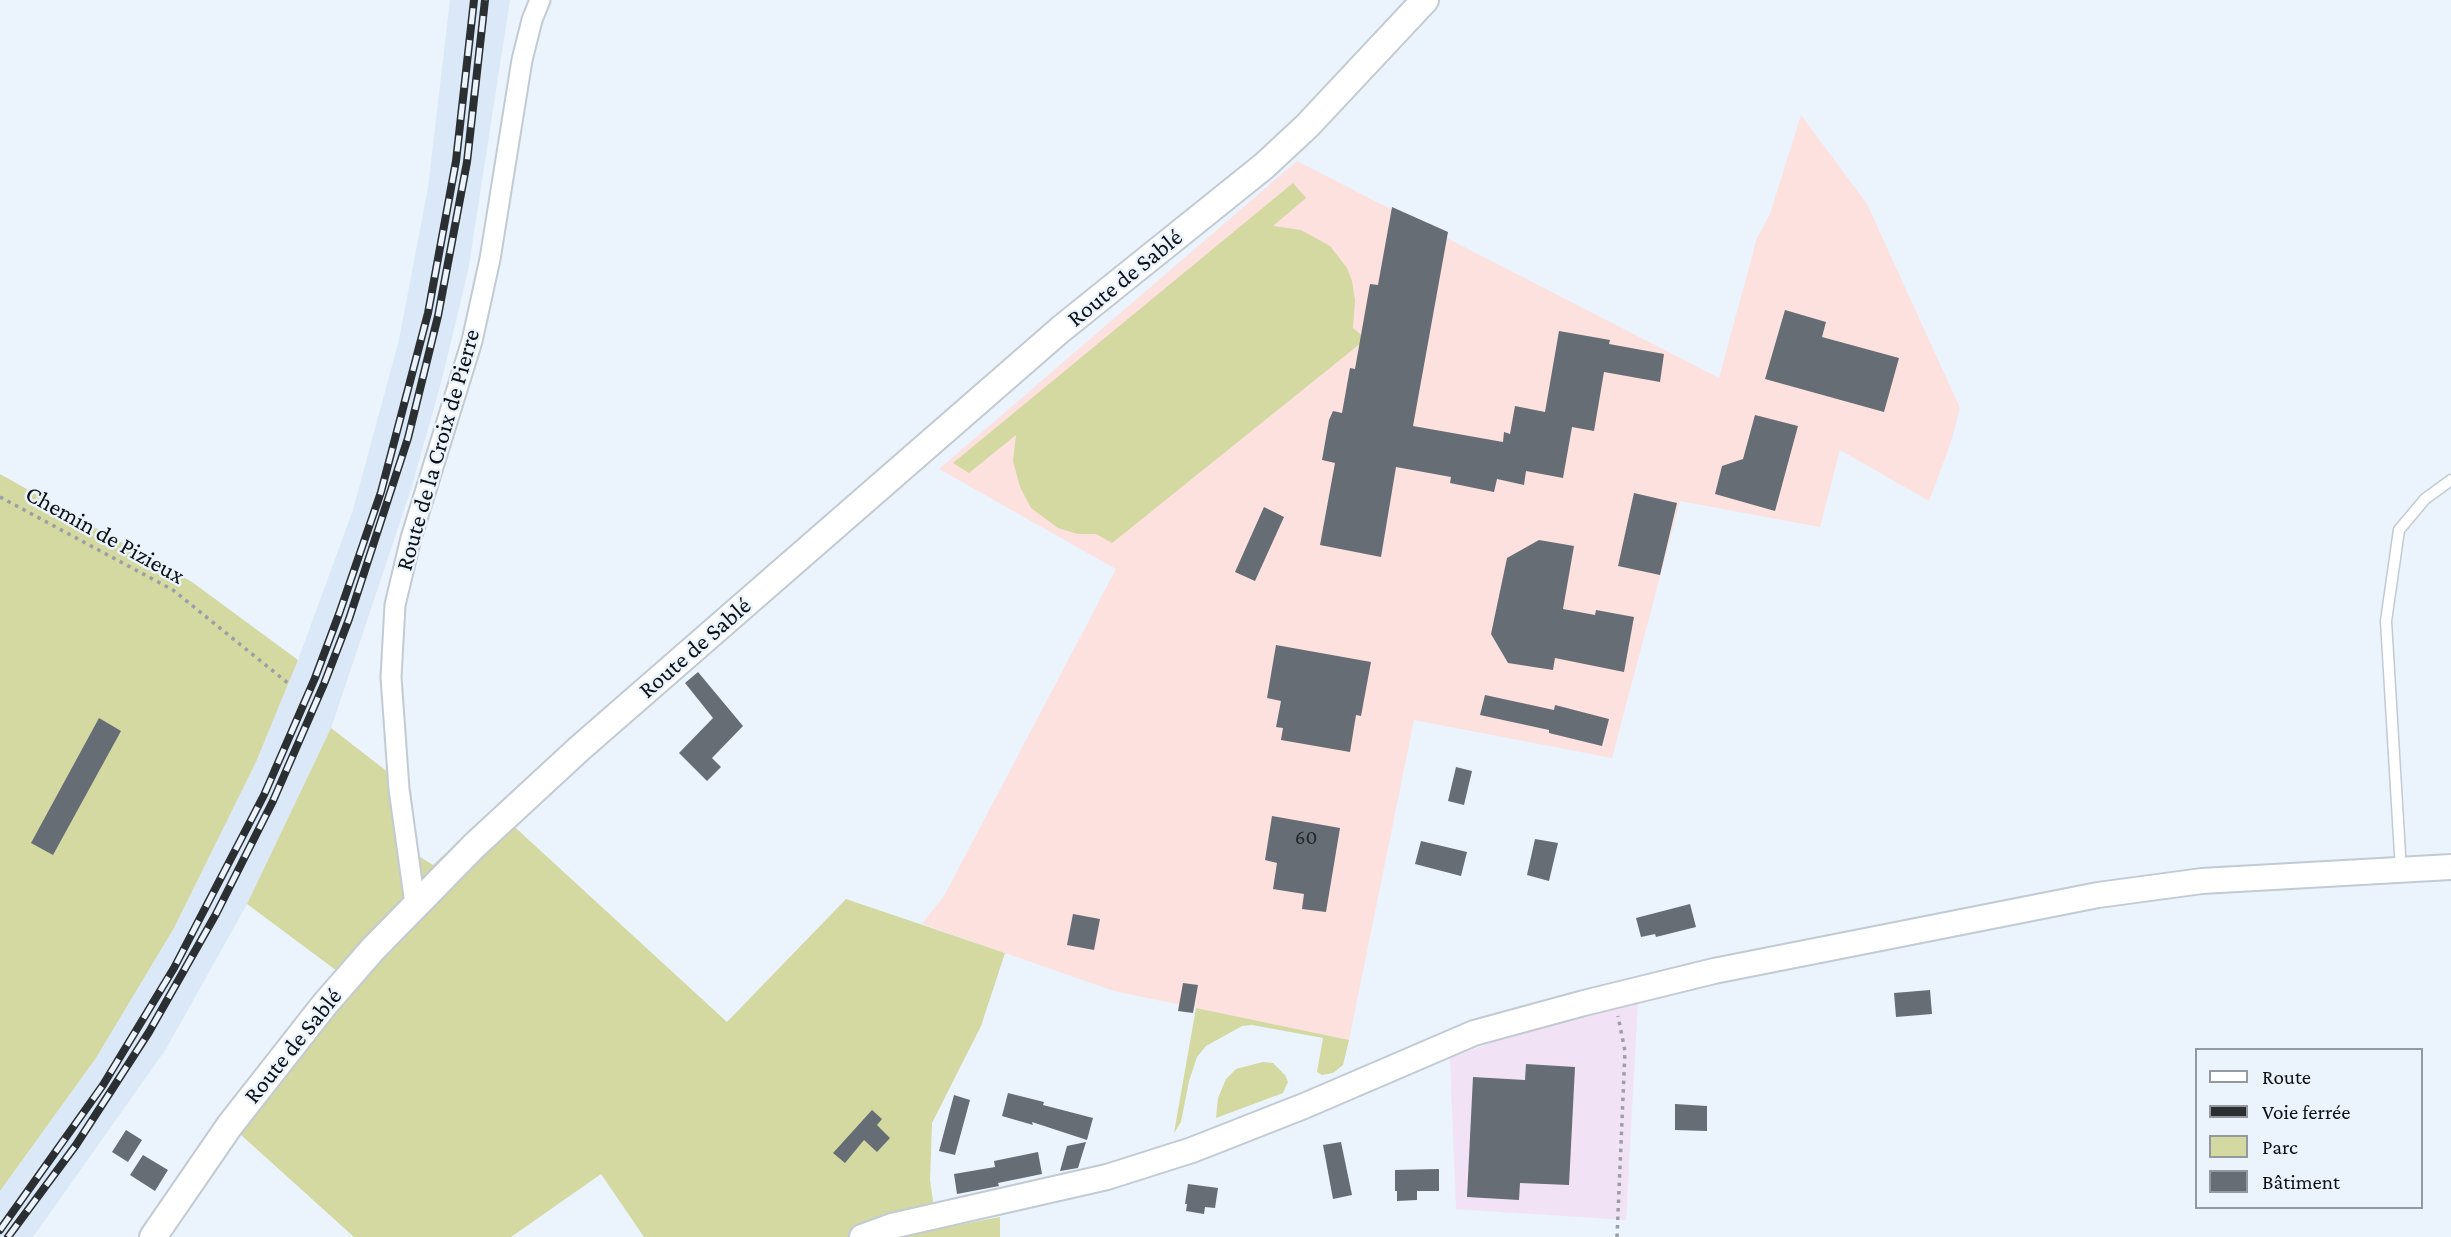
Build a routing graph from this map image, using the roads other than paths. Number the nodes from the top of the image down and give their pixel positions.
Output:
1 (540, 0) edge
2 (1426, 0) edge
3 (2451, 480) edge
4 (2451, 867) edge
5 (2401, 871) junction
6 (415, 904) junction
7 (153, 1237) edge
8 (862, 1237) edge

1 - 6 street, Route de la Croix de Pierre
2 - 6 main road, Route de Sablé
3 - 5 lane
4 - 5 street
5 - 8 street
6 - 7 main road, Route de Sablé

